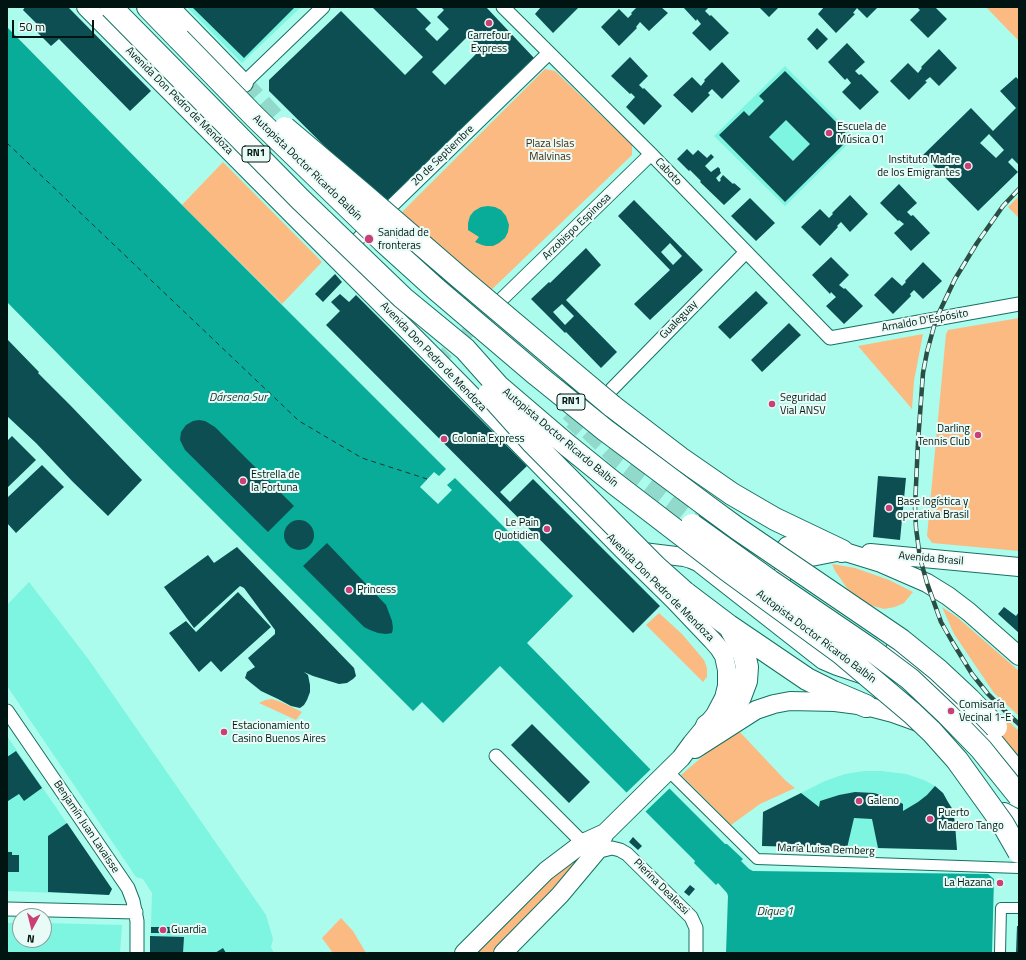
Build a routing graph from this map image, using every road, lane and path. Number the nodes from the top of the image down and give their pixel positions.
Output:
1 (86, 7) edge
2 (111, 7) edge
3 (148, 7) edge
4 (170, 7) edge
5 (323, 7) edge
6 (503, 7) edge
7 (179, 39) junction
8 (549, 53) junction
9 (244, 83) joint
10 (651, 154) junction
11 (746, 252) junction
12 (338, 260) junction
13 (403, 298) junction
14 (502, 299) tunnel mouth
15 (1019, 304) edge
16 (830, 338) joint
17 (465, 350) junction
18 (612, 398) junction
19 (788, 546) dead end
20 (623, 550) junction
21 (842, 551) junction
22 (1019, 567) edge
23 (803, 573) junction
24 (729, 626) junction
25 (783, 628) junction
26 (1019, 656) edge
27 (866, 706) junction
28 (7, 711) edge
29 (707, 726) junction
30 (934, 728) junction
31 (1019, 751) edge
32 (496, 756) dead end
33 (681, 758) junction
34 (665, 774) junction
35 (1019, 775) edge
36 (1019, 796) edge
37 (1011, 816) edge
38 (1019, 842) edge
39 (589, 847) junction
40 (1019, 852) edge
41 (1019, 868) edge
42 (1019, 908) edge
43 (7, 909) edge
44 (136, 912) junction
45 (137, 953) edge
46 (464, 953) edge
47 (502, 953) edge
48 (696, 953) edge
49 (1000, 953) edge

1 - 12 main road, Avenida Don Pedro de Mendoza
2 - 13 highway, Autopista Doctor Ricardo Balbín / RN1, bridge
3 - 7 highway, Autopista Doctor Ricardo Balbín / RN1
4 - 9 main road
5 - 9 street
6 - 8 street, Caboto
7 - 18 highway, bridge
7 - 23 highway, Autopista Doctor Ricardo Balbín / RN1, bridge
8 - 10 street, Caboto
8 - 12 street, 20 de Septiembre
10 - 11 street, Caboto
10 - 14 street, Arzobispo Espinosa
11 - 16 street, Caboto
11 - 18 street, Gualeguay
12 - 20 main road, Avenida Don Pedro de Mendoza
13 - 17 highway, Autopista Doctor Ricardo Balbín / RN1, bridge
13 - 24 highway, bridge
15 - 16 street, Arnaldo D'Espósito
17 - 36 highway, bridge
17 - 40 highway, Autopista Doctor Ricardo Balbín / RN1, bridge
18 - 21 highway
19 - 21 main road
20 - 25 main road
20 - 29 main road, Avenida Don Pedro de Mendoza
21 - 22 main road, Avenida Brasil
21 - 25 main road
21 - 26 main road
23 - 31 highway, Autopista Doctor Ricardo Balbín / RN1, bridge
23 - 35 highway
24 - 27 highway
24 - 29 highway
25 - 30 main road
27 - 30 main road
27 - 33 main road
28 - 44 street, Benjamín Juan Lavaisse
29 - 33 main road, Avenida Don Pedro de Mendoza
30 - 37 main road
32 - 39 street
33 - 34 main road
34 - 39 main road
34 - 41 street, María Luisa Bemberg
37 - 38 main road
39 - 46 main road
39 - 47 main road
39 - 48 street, Pierina Dealessi
42 - 49 street
43 - 44 street
44 - 45 street, Benjamín Juan Lavaisse

